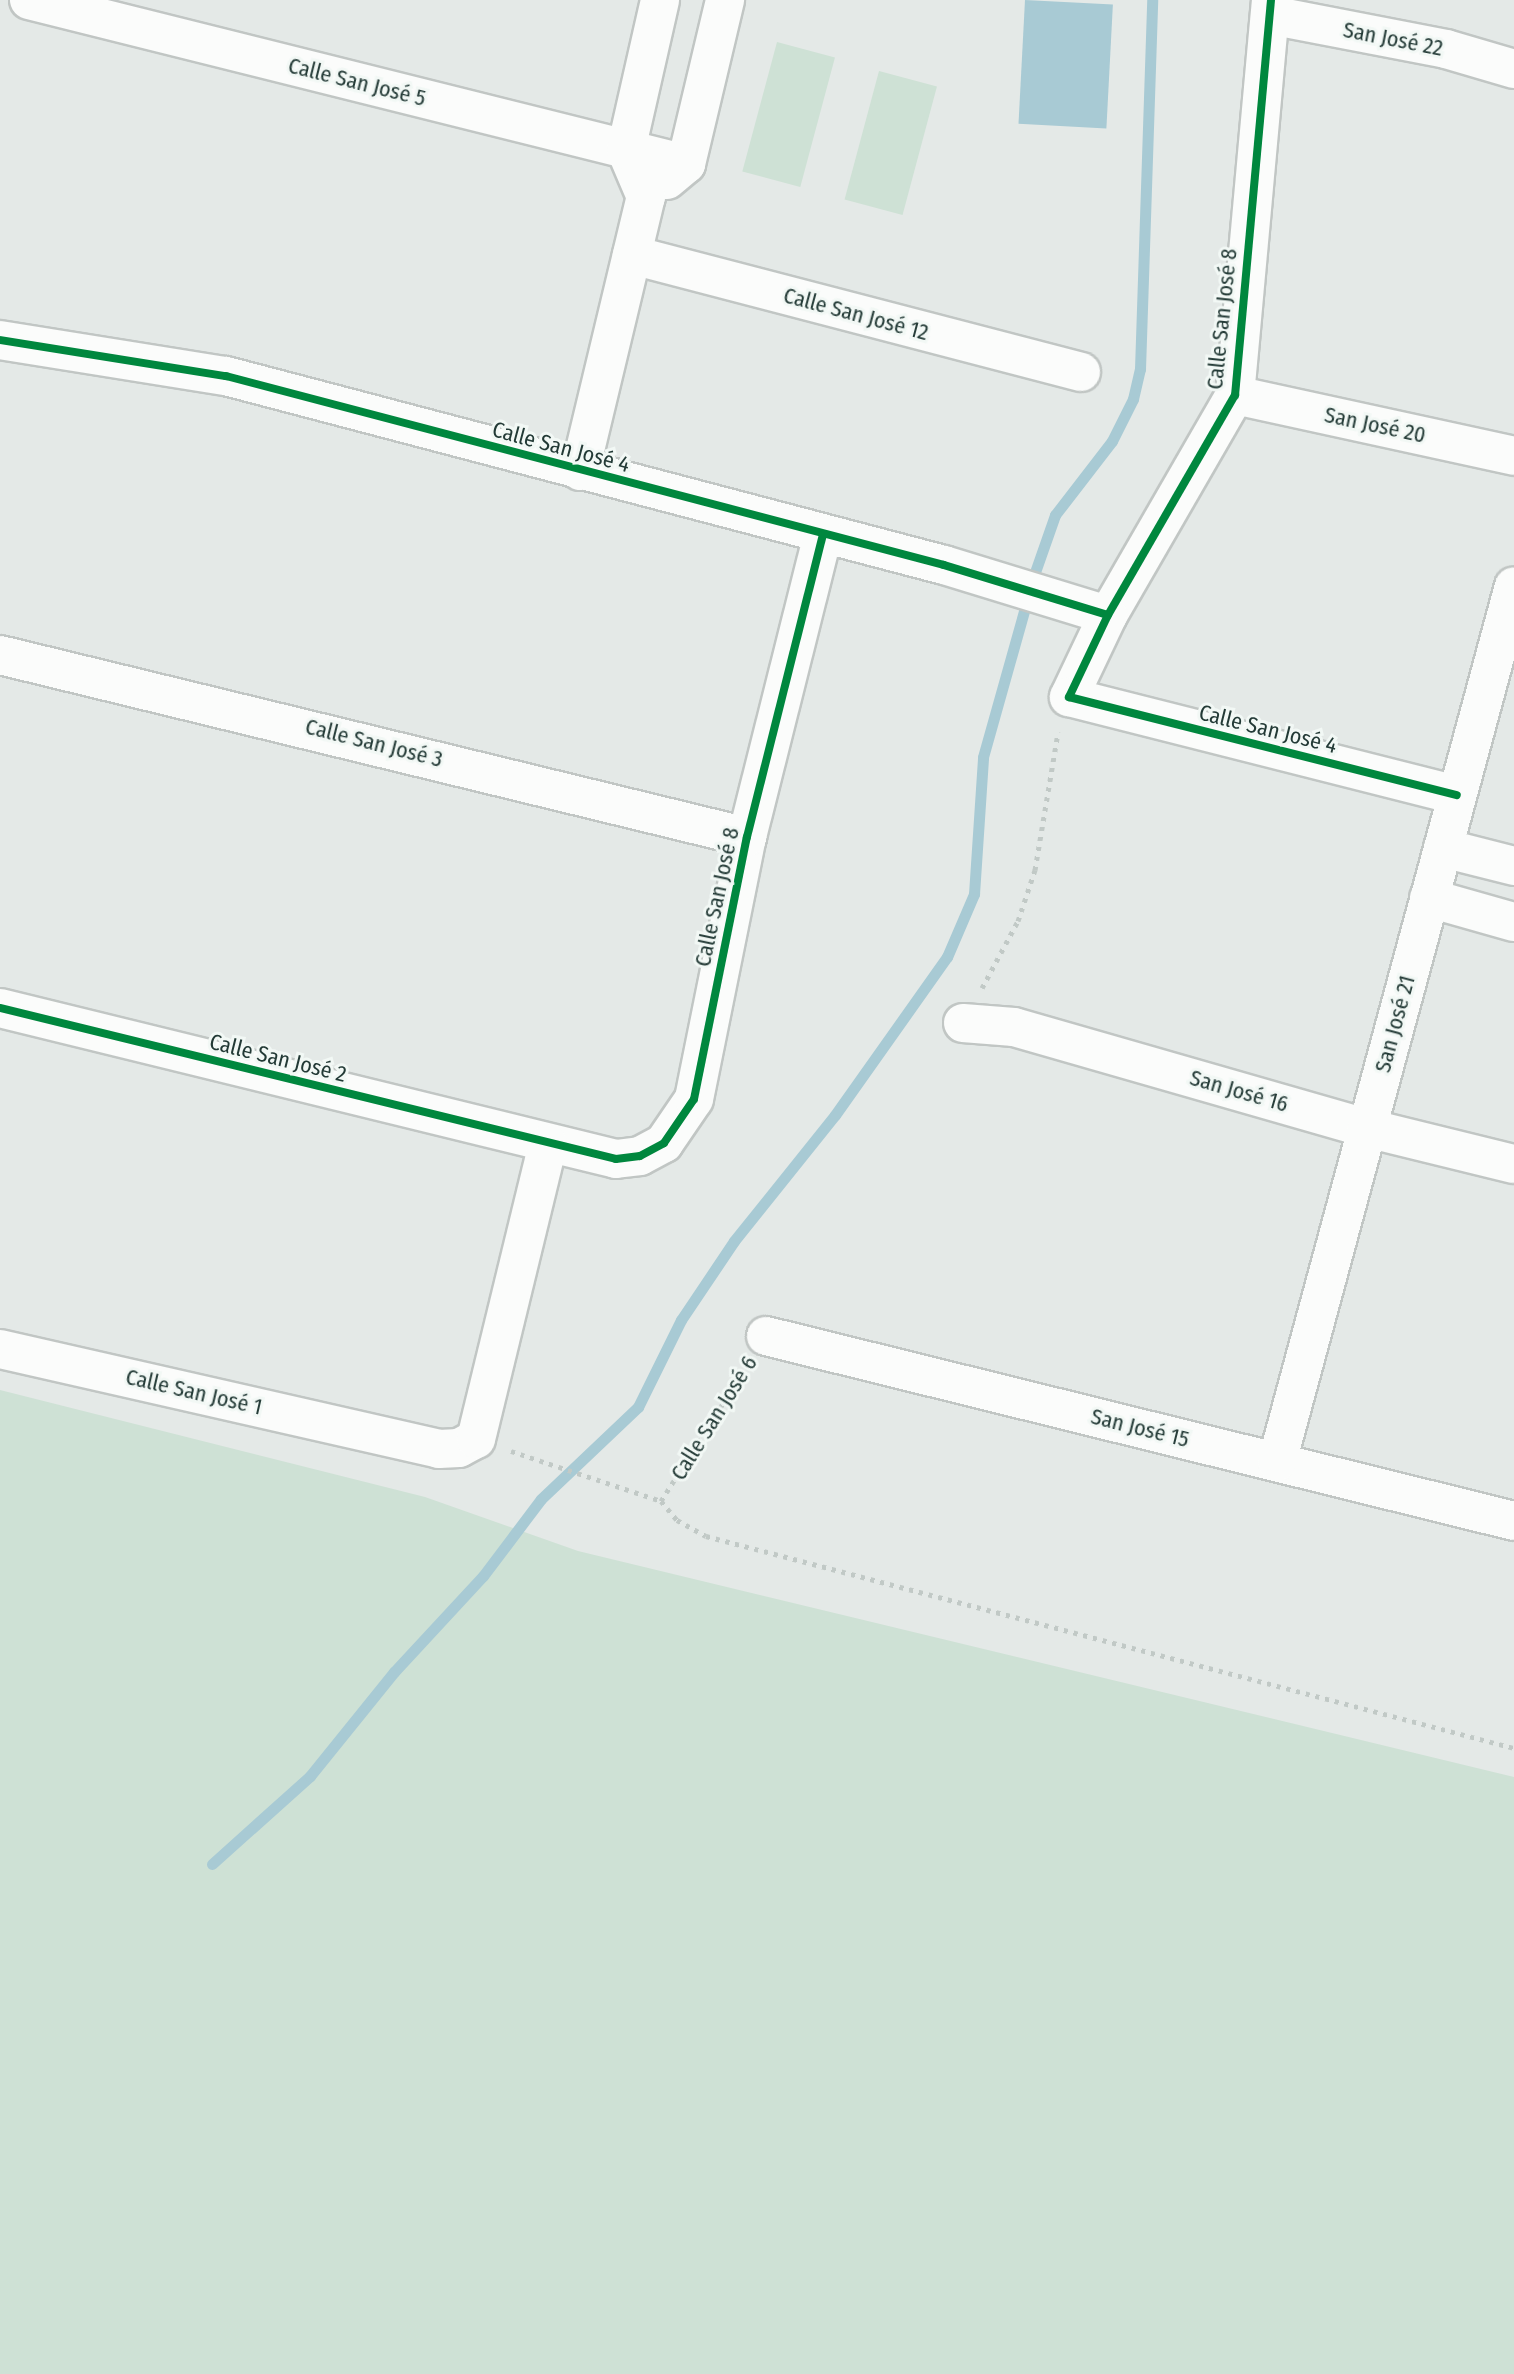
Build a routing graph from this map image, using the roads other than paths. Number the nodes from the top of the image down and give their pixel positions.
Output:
1 (29, 0) edge
2 (660, 0) edge
3 (725, 0) edge
4 (76, 6) edge
5 (1270, 8) edge
6 (1514, 69) edge
7 (626, 150) junction
8 (686, 164) junction
9 (646, 197) junction
10 (632, 255) junction
11 (0, 340) edge
12 (1081, 372) dead end
13 (1235, 395) junction
14 (1514, 456) edge
15 (580, 471) junction
16 (823, 534) junction
17 (1514, 586) edge
18 (1108, 615) junction
19 (1509, 626) edge
20 (0, 655) edge
21 (1069, 697) joint
22 (1457, 795) junction
23 (747, 837) junction
24 (1443, 848) junction
25 (1514, 866) edge
26 (1429, 898) junction
27 (1514, 922) edge
28 (0, 1008) edge
29 (963, 1023) road end
30 (1367, 1128) junction
31 (548, 1144) junction
32 (1514, 1164) edge
33 (766, 1336) road end
34 (0, 1349) edge
35 (1277, 1462) junction
36 (1514, 1521) edge

1 - 4 street, Calle San José 5
2 - 7 street
3 - 8 street
4 - 7 street, Calle San José 5
5 - 6 street, San José 22
5 - 13 street, Calle San José 8
7 - 8 street, Calle San José 5
7 - 9 street
8 - 9 street
9 - 10 street
10 - 12 street, Calle San José 12
10 - 15 street
11 - 15 street, Calle San José 4
13 - 14 street, San José 20
13 - 18 street, Calle San José 8
15 - 16 street, Calle San José 4
16 - 18 street, Calle San José 4
16 - 23 street, Calle San José 8
17 - 19 street, San José 21
18 - 21 street, Calle San José 8
19 - 22 street, San José 21
20 - 23 street, Calle San José 3
21 - 22 street, Calle San José 4
22 - 24 street, San José 21
23 - 31 street, Calle San José 8
24 - 25 street
24 - 26 street, San José 21
26 - 27 street
26 - 30 street, San José 21
28 - 31 street, Calle San José 2
29 - 30 street, San José 16
30 - 32 street, San José 16
30 - 35 street, San José 21
31 - 34 street, Calle San José 1
33 - 35 street, San José 15
35 - 36 street, San José 15

